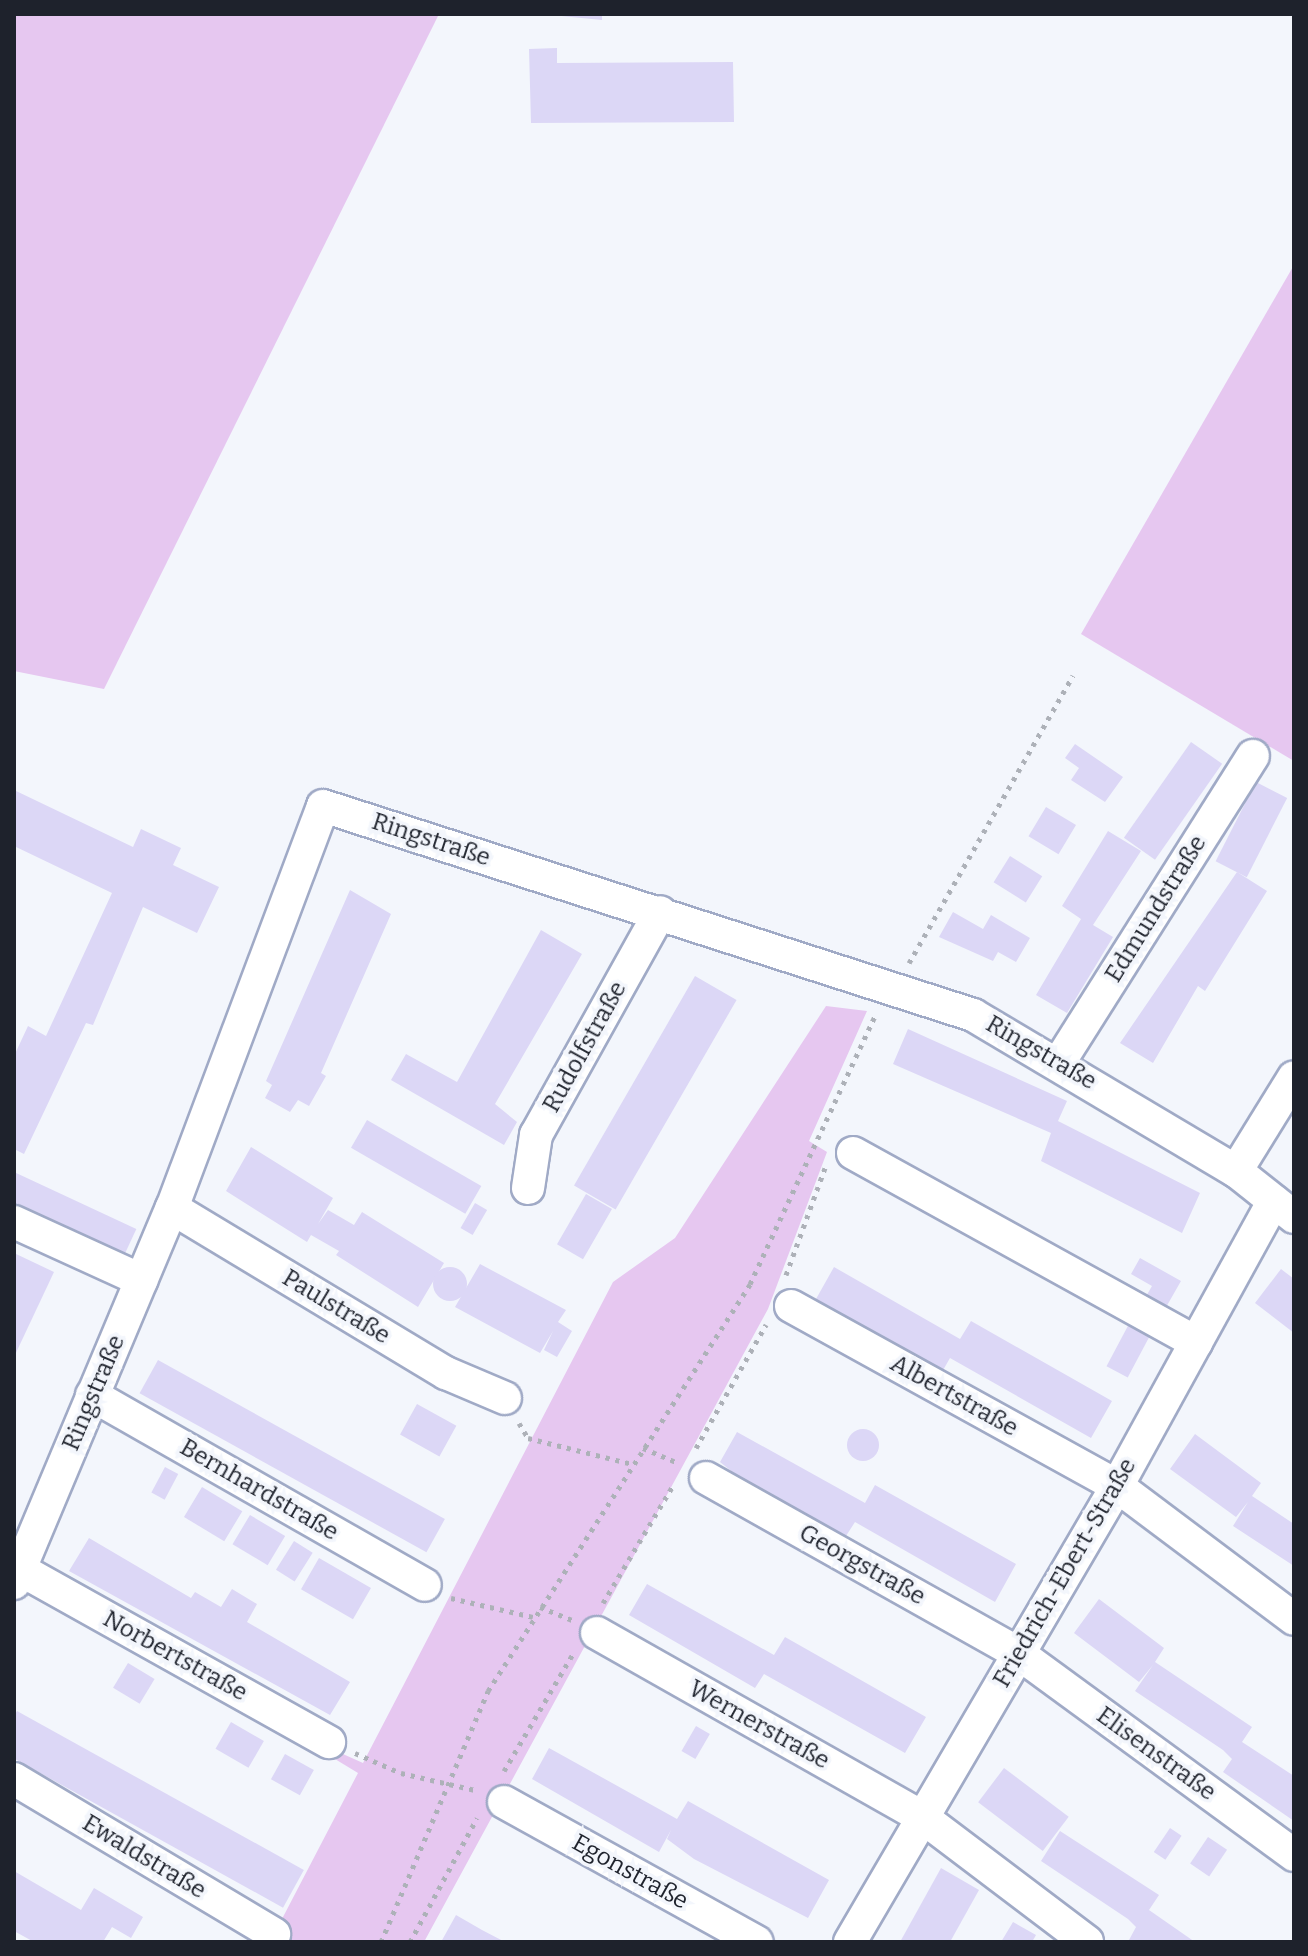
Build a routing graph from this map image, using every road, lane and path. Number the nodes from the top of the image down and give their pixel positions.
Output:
1 (1073, 676) dead end
2 (1253, 756) dead end
3 (660, 912) junction
4 (894, 984) junction
5 (1060, 1061) junction
6 (1294, 1077) edge
7 (853, 1153) joint
8 (1236, 1171) junction
9 (528, 1188) dead end
10 (172, 1208) junction
11 (1284, 1209) edge
12 (14, 1222) edge
13 (141, 1280) junction
14 (782, 1302) junction
15 (1196, 1342) junction
16 (92, 1395) junction
17 (505, 1398) dead end
18 (528, 1438) dead end
19 (632, 1464) junction
20 (706, 1478) dead end
21 (1117, 1486) junction
22 (17, 1576) edge
23 (425, 1585) dead end
24 (456, 1600) dead end
25 (540, 1606) junction
26 (533, 1617) junction
27 (1294, 1619) edge
28 (587, 1628) junction
29 (1018, 1653) junction
30 (329, 1742) joint
31 (14, 1779) edge
32 (446, 1781) junction
33 (497, 1799) junction
34 (922, 1817) junction
35 (1294, 1855) edge
36 (274, 1934) dead end
37 (381, 1942) edge
38 (410, 1942) edge
39 (757, 1942) edge
40 (850, 1942) edge
41 (1087, 1942) edge

1 - 4 path
2 - 5 street, Edmundstraße
3 - 4 street, Ringstraße
3 - 9 street, Rudolfstraße
3 - 10 street, Ringstraße
4 - 5 street, Ringstraße
4 - 19 path
5 - 8 street, Ringstraße
6 - 8 street
7 - 14 path
7 - 15 street
8 - 11 street, Ringstraße
10 - 13 street, Ringstraße
10 - 17 street, Paulstraße
11 - 15 street, Friedrich-Ebert-Straße
12 - 13 street
13 - 16 street, Ringstraße
14 - 21 street, Albertstraße
14 - 28 path
15 - 21 street, Friedrich-Ebert-Straße
16 - 22 street, Ringstraße
16 - 23 street, Bernhardstraße
18 - 19 path
19 - 25 path
20 - 29 street, Georgstraße
21 - 27 street, Albertstraße
21 - 29 street, Friedrich-Ebert-Straße
22 - 30 street, Norbertstraße
24 - 26 path
25 - 26 path
25 - 28 path
26 - 32 path
28 - 33 path
28 - 34 street, Wernerstraße
29 - 34 street, Friedrich-Ebert-Straße
29 - 35 street, Elisenstraße
30 - 32 path
31 - 36 street, Ewaldstraße
32 - 33 path
32 - 37 path
33 - 38 path
33 - 39 street, Egonstraße
34 - 40 street, Friedrich-Ebert-Straße
34 - 41 street, Wernerstraße

